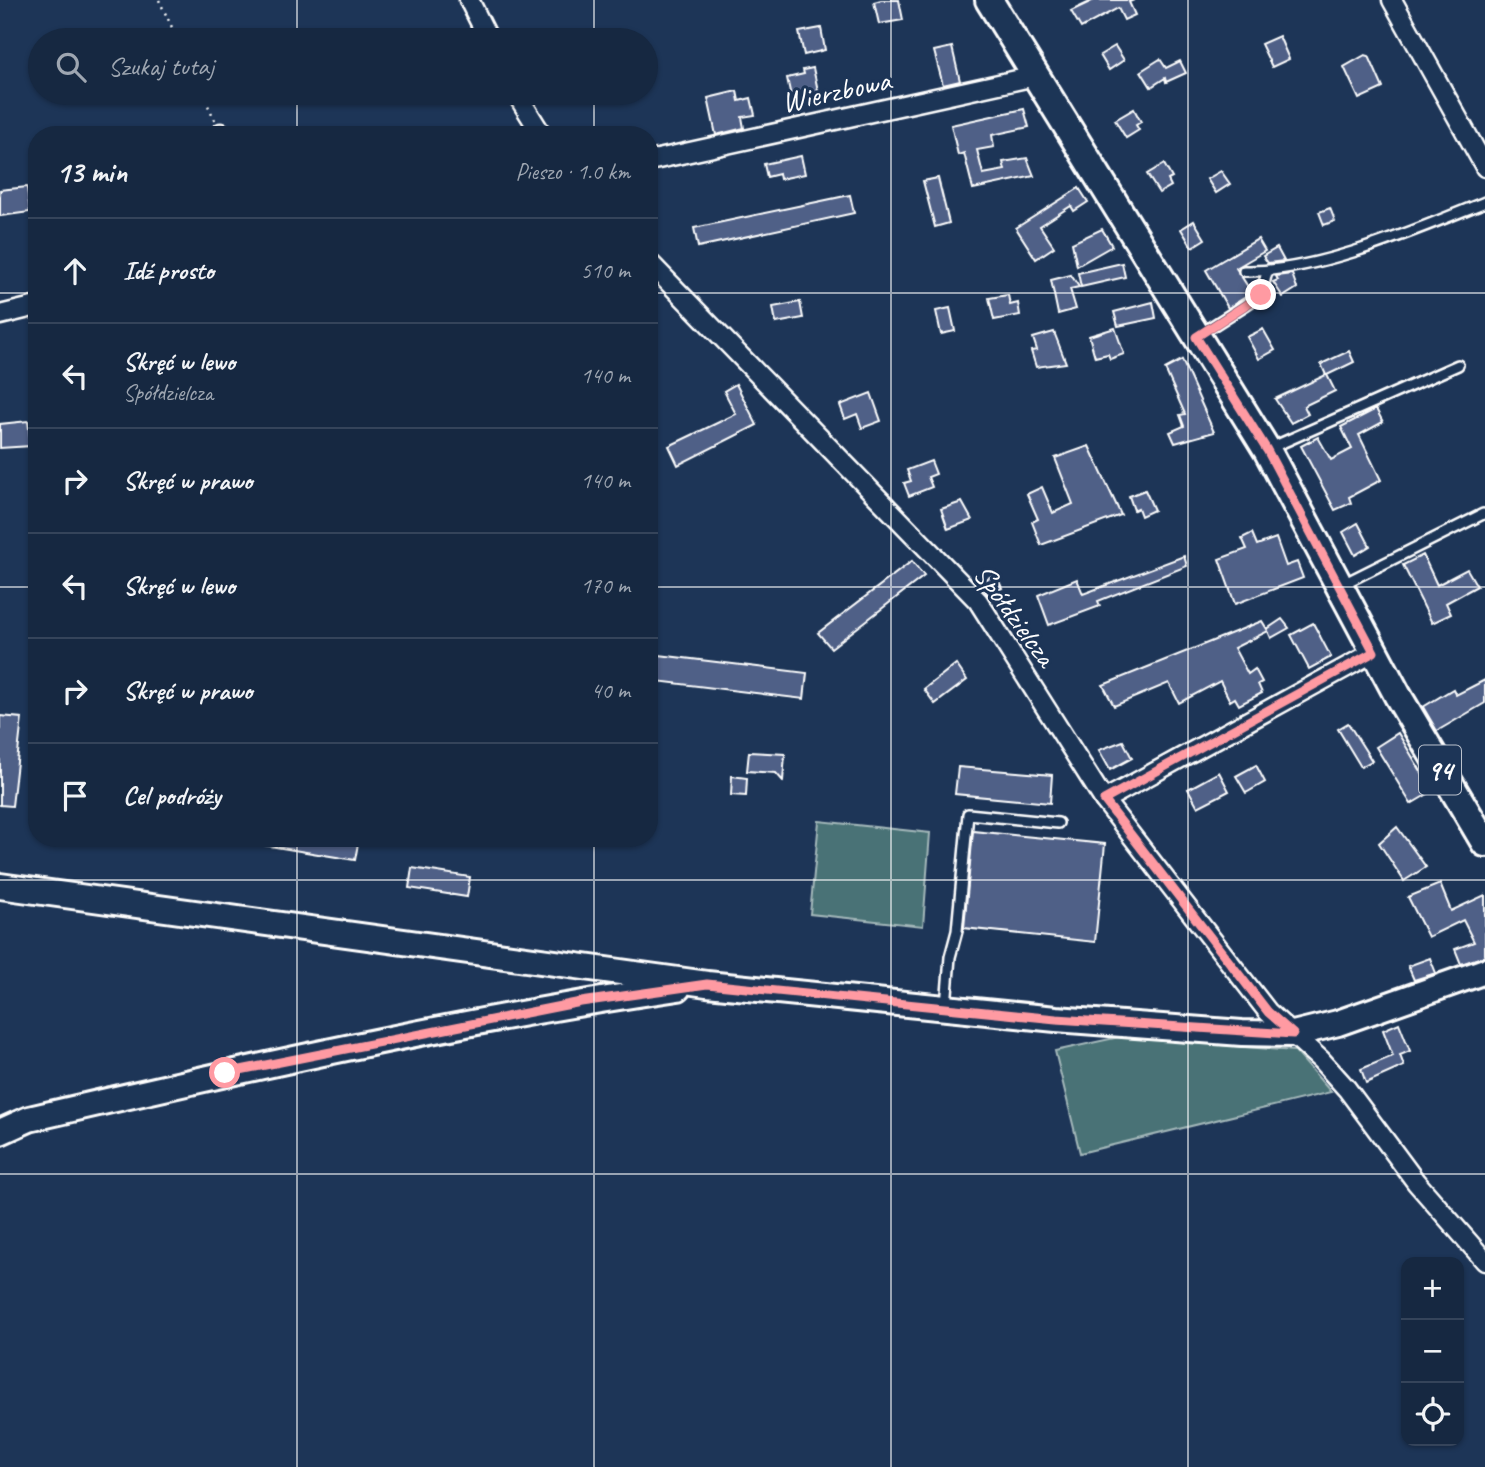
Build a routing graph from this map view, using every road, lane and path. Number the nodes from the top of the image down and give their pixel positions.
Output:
1 (159, 0) edge
2 (469, 0) edge
3 (989, 0) edge
4 (1392, 0) edge
5 (172, 28) edge
6 (483, 28) edge
7 (1035, 76) junction
8 (208, 105) edge
9 (523, 105) edge
10 (218, 126) edge
11 (536, 126) edge
12 (658, 160) edge
13 (1485, 167) edge
14 (1485, 202) edge
15 (658, 271) edge
16 (1244, 271) dead end
17 (1267, 272) junction
18 (28, 308) edge
19 (0, 316) edge
20 (1196, 337) junction
21 (1458, 365) dead end
22 (1267, 450) junction
23 (1483, 514) edge
24 (1338, 587) junction
25 (1374, 652) junction
26 (1104, 800) junction
27 (1058, 823) dead end
28 (1485, 843) edge
29 (0, 886) edge
30 (596, 968) junction
31 (1485, 971) edge
32 (707, 984) junction
33 (587, 1001) junction
34 (945, 1008) junction
35 (1293, 1034) junction
36 (0, 1132) edge
37 (1485, 1261) edge

1 - 5 path
2 - 6 street
3 - 7 main road, 94
4 - 13 street
7 - 12 street, Wierzbowa
7 - 20 main road, 94
8 - 10 path
9 - 11 street
14 - 17 lane
15 - 26 street, Spółdzielcza
16 - 17 lane
17 - 20 lane
18 - 19 street
20 - 22 main road, 94
21 - 22 lane
22 - 24 main road, 94
23 - 24 lane
24 - 25 main road, 94
25 - 26 street
25 - 28 main road, 94
26 - 35 street, Spółdzielcza
27 - 34 lane
29 - 30 main road
30 - 32 main road
30 - 33 main road
31 - 35 main road
32 - 33 main road
32 - 34 main road
33 - 36 main road
34 - 35 main road
35 - 37 street, Spółdzielcza

